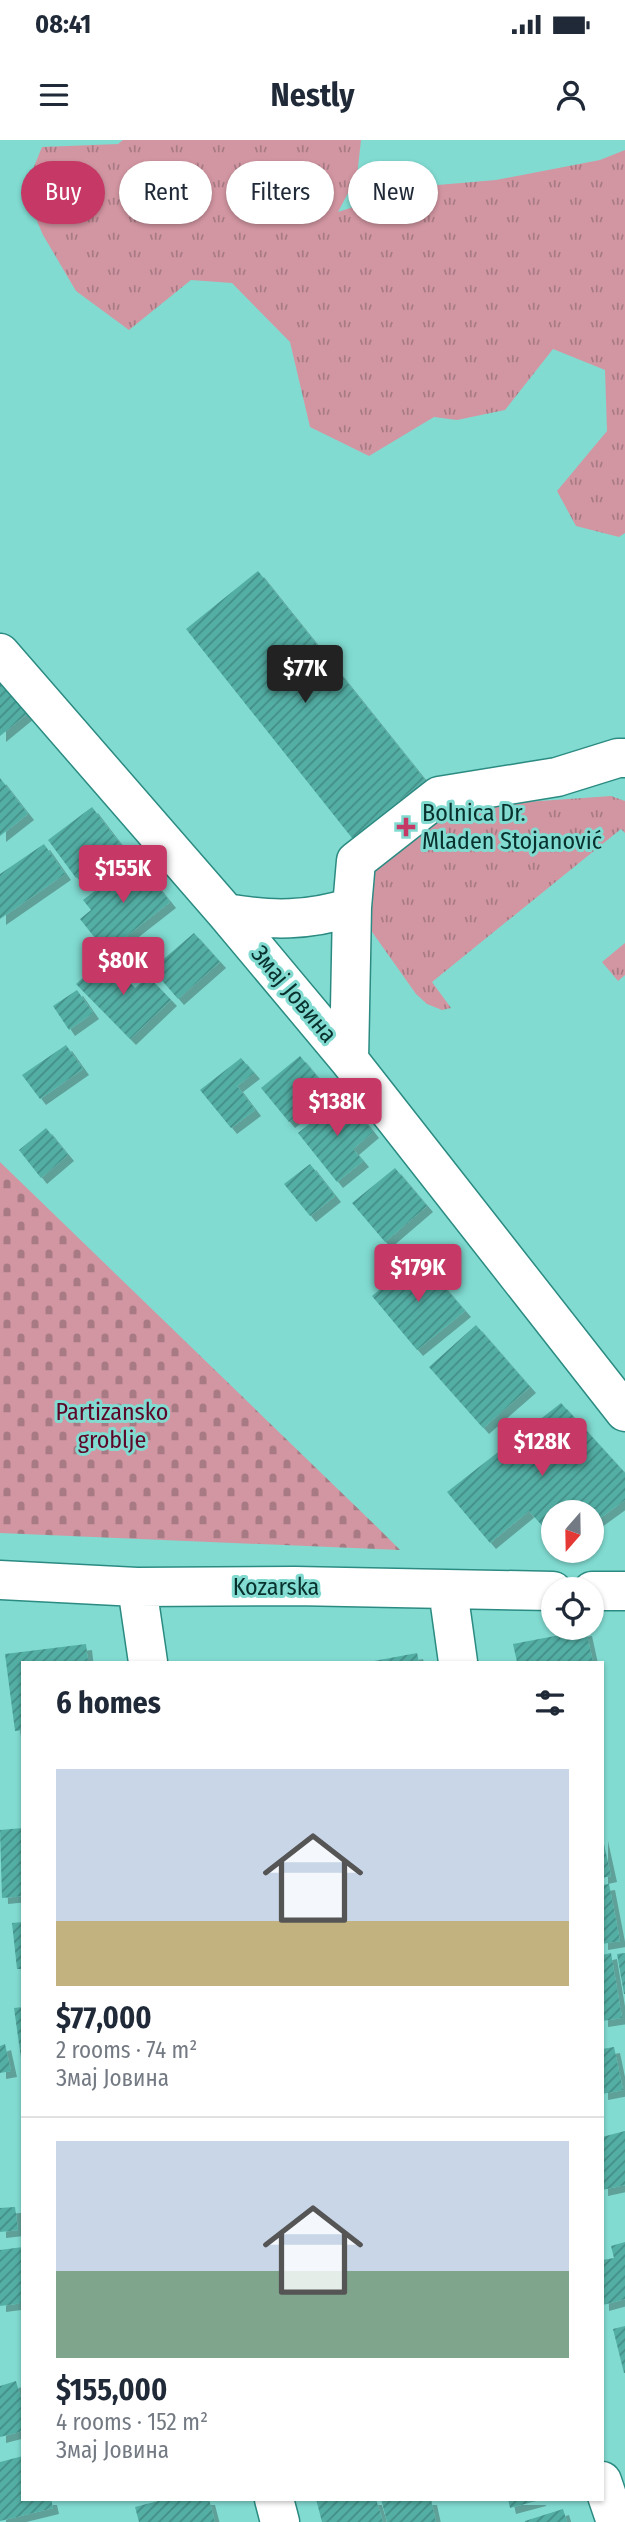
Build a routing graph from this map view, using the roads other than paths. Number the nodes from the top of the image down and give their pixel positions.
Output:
1 (0, 653) edge
2 (625, 758) edge
3 (352, 906) junction
4 (226, 913) junction
5 (349, 1060) junction
6 (625, 1412) edge
7 (0, 1580) edge
8 (137, 1587) junction
9 (448, 1590) junction
10 (541, 1591) edge
11 (604, 1591) edge
12 (625, 1591) edge
13 (148, 1661) edge
14 (458, 1661) edge
15 (604, 2487) edge
16 (275, 2501) edge
17 (280, 2522) edge
18 (616, 2522) edge

1 - 4 street, Змај Јовина
2 - 3 street
3 - 4 street
3 - 5 street
4 - 5 street, Змај Јовина
5 - 6 street, Змај Јовина
7 - 8 street, Kozarska
8 - 9 street, Kozarska
8 - 13 street
9 - 10 street, Kozarska
9 - 14 street
11 - 12 street
15 - 18 street
16 - 17 street

